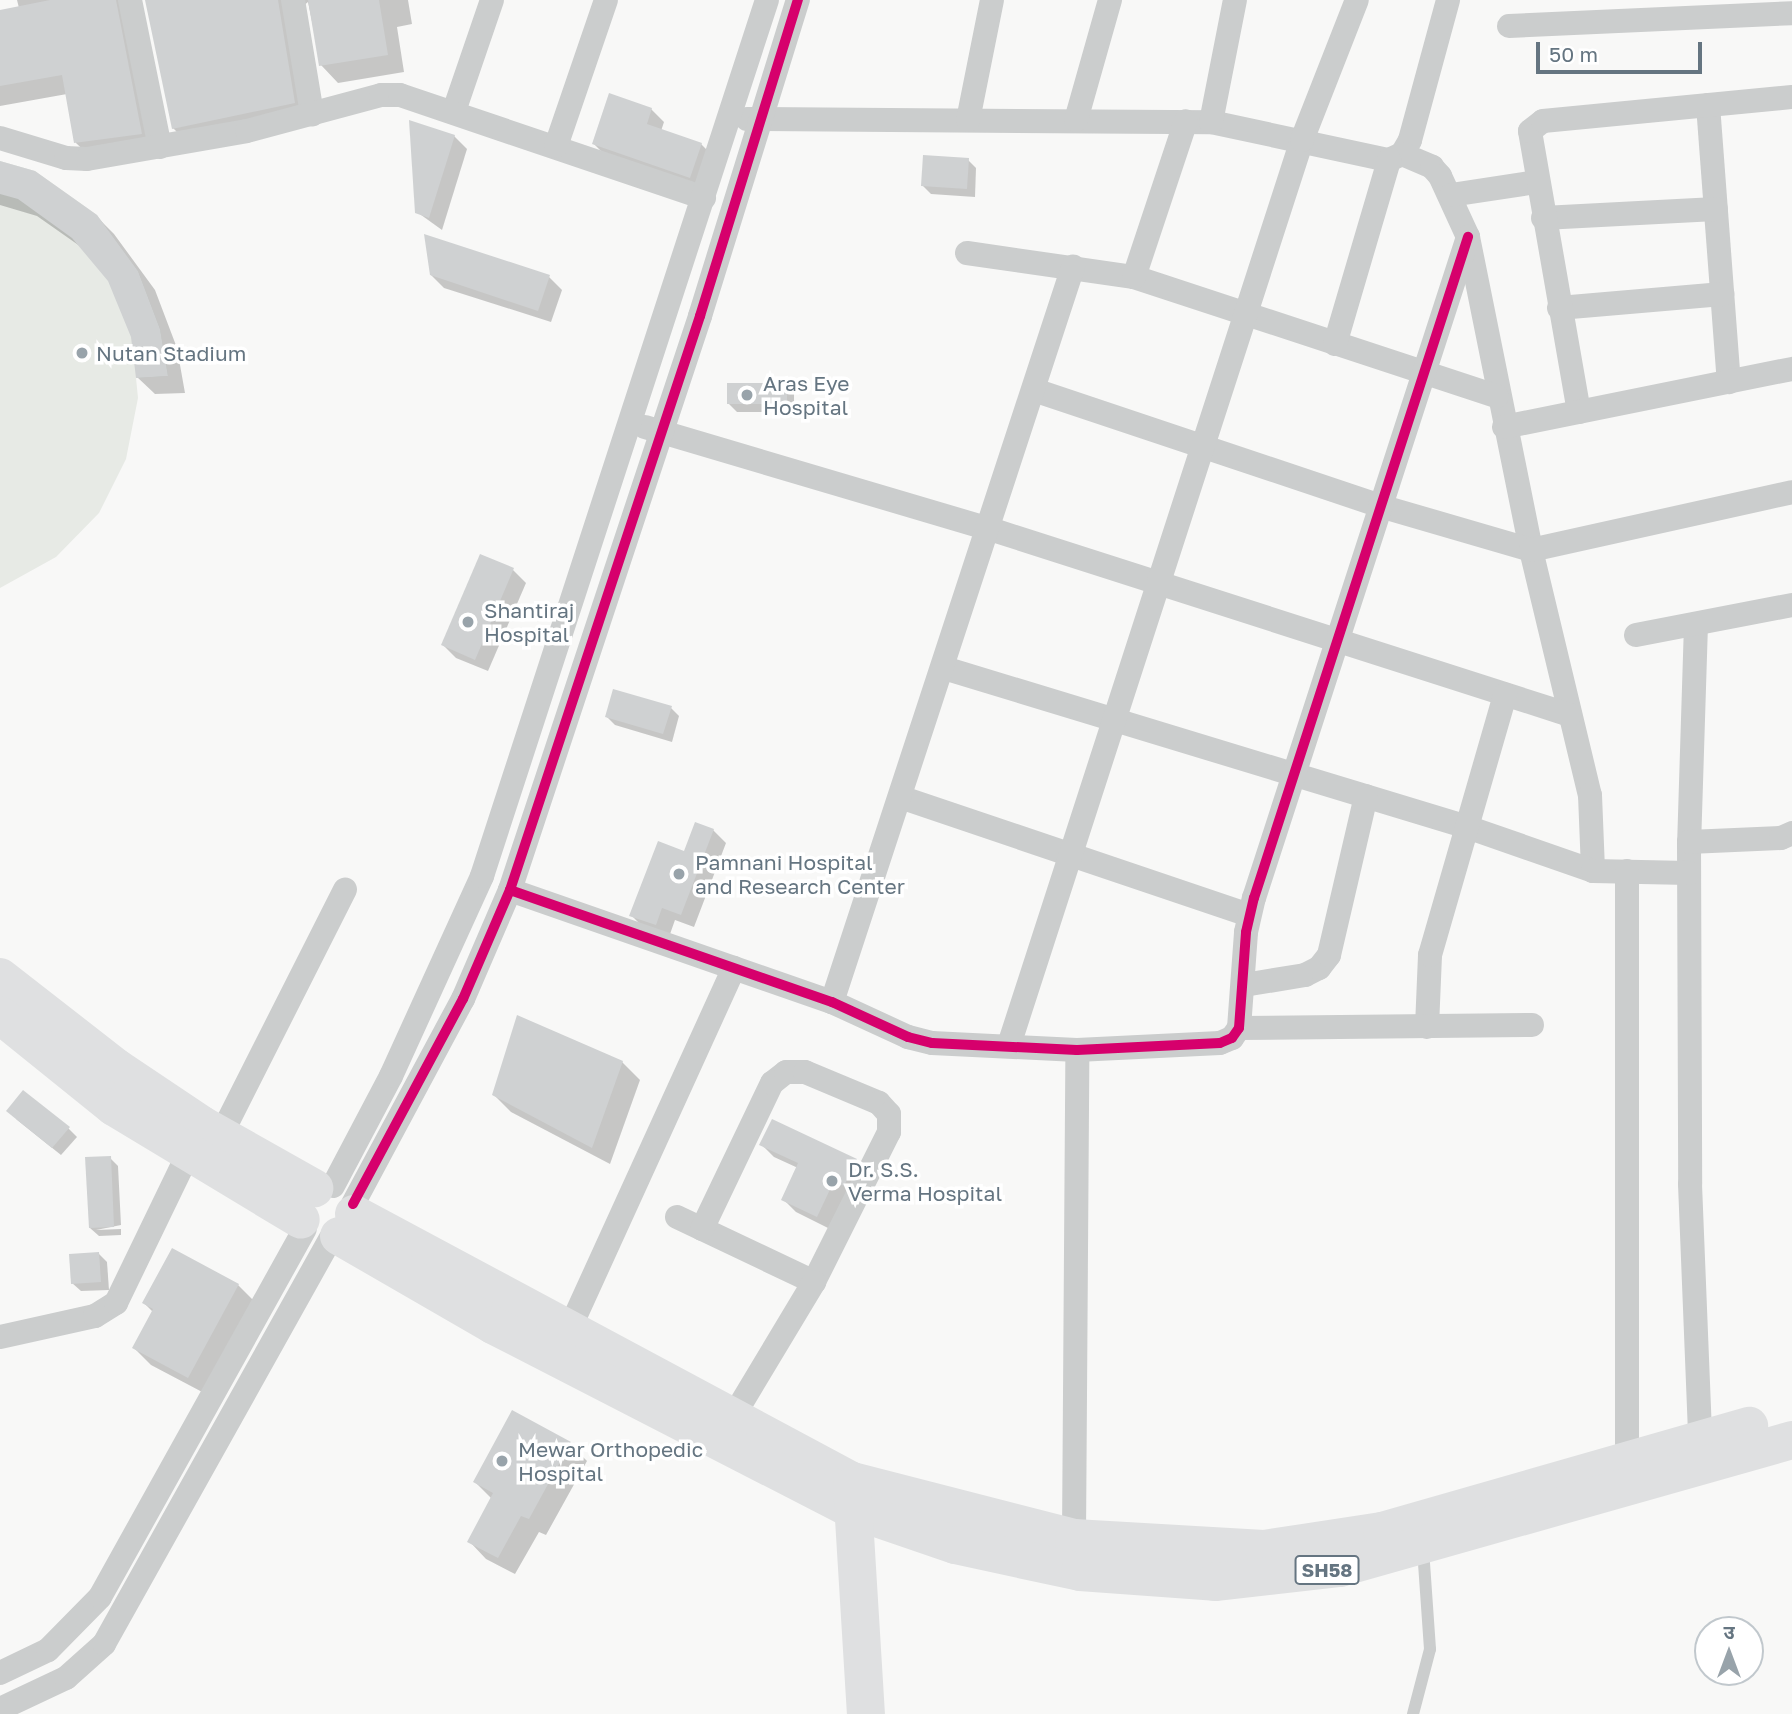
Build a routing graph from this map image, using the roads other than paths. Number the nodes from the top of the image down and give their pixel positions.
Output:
1 (130, 0) edge
2 (293, 0) edge
3 (492, 0) edge
4 (606, 0) edge
5 (767, 0) edge
6 (798, 0) edge
7 (992, 0) edge
8 (1110, 0) edge
9 (1236, 0) edge
10 (1357, 0) edge
11 (1448, 0) edge
12 (1569, 0) edge
13 (1680, 9) edge
14 (1792, 13) edge
15 (1561, 24) junction
16 (1509, 26) dead end
17 (1792, 97) edge
18 (1707, 105) junction
19 (454, 111) junction
20 (312, 114) junction
21 (729, 118) junction
22 (761, 119) junction
23 (968, 120) junction
24 (1076, 120) junction
25 (1186, 121) junction
26 (1211, 122) junction
27 (0, 138) edge
28 (1303, 140) junction
29 (556, 146) junction
30 (160, 147) junction
31 (1395, 157) junction
32 (1536, 182) junction
33 (1451, 195) junction
34 (704, 198) junction
35 (1716, 209) junction
36 (1543, 218) junction
37 (1468, 237) junction
38 (967, 253) dead end
39 (1073, 267) junction
40 (1134, 277) junction
41 (1722, 294) junction
42 (1559, 308) junction
43 (1249, 315) junction
44 (1335, 344) junction
45 (1792, 369) edge
46 (1424, 372) junction
47 (1728, 382) junction
48 (1034, 390) junction
49 (1497, 396) junction
50 (1579, 412) junction
51 (633, 423) junction
52 (1504, 427) junction
53 (660, 431) junction
54 (1206, 448) junction
55 (1792, 492) edge
56 (1380, 506) junction
57 (990, 529) junction
58 (1531, 551) junction
59 (1162, 584) junction
60 (1792, 605) edge
61 (1696, 624) junction
62 (1636, 635) dead end
63 (1338, 642) junction
64 (944, 667) junction
65 (1505, 695) junction
66 (1570, 715) junction
67 (1117, 720) junction
68 (1295, 775) junction
69 (1366, 796) junction
70 (900, 797) junction
71 (1466, 827) junction
72 (1792, 833) edge
73 (1689, 842) junction
74 (1072, 855) junction
75 (1593, 871) junction
76 (1626, 871) junction
77 (1689, 873) junction
78 (345, 889) dead end
79 (510, 890) junction
80 (1249, 915) junction
81 (734, 968) junction
82 (0, 977) edge
83 (1244, 985) junction
84 (832, 1002) junction
85 (0, 1015) edge
86 (1532, 1025) dead end
87 (1427, 1027) junction
88 (1239, 1028) junction
89 (1009, 1045) junction
90 (1077, 1050) junction
91 (205, 1143) junction
92 (329, 1214) junction
93 (677, 1217) dead end
94 (702, 1229) junction
95 (814, 1282) junction
96 (569, 1330) junction
97 (0, 1337) edge
98 (733, 1417) junction
99 (1792, 1417) edge
100 (1700, 1438) junction
101 (1792, 1440) edge
102 (1627, 1460) junction
103 (865, 1499) junction
104 (1420, 1533) junction
105 (1074, 1538) junction
106 (48, 1650) junction
107 (0, 1673) edge
108 (66, 1678) junction
109 (0, 1709) edge
110 (866, 1714) edge
111 (892, 1714) edge
112 (1413, 1714) edge

1 - 30 street
2 - 20 street
3 - 19 street
4 - 29 street
5 - 21 street
6 - 22 street
7 - 23 street
8 - 24 street
9 - 26 street
10 - 28 street
11 - 31 street
12 - 15 street
13 - 14 street
13 - 15 street
15 - 16 street
17 - 18 street
18 - 32 street
18 - 35 street
19 - 20 street
19 - 29 street
20 - 30 street
21 - 22 street
21 - 34 street
22 - 23 street
22 - 53 street
23 - 24 street
24 - 25 street
25 - 26 street
25 - 40 street
26 - 28 street
27 - 30 street
28 - 31 street
28 - 43 street
29 - 34 street
31 - 33 street
31 - 44 street
32 - 33 street
32 - 36 street
33 - 37 street
34 - 51 street
35 - 36 street
35 - 41 street
36 - 42 street
37 - 46 street
37 - 49 street
38 - 39 street
39 - 40 street
39 - 48 street
40 - 43 street
41 - 42 street
41 - 47 street
42 - 50 street
43 - 44 street
43 - 54 street
44 - 46 street
45 - 47 street
46 - 49 street
46 - 56 street
47 - 50 street
48 - 54 street
48 - 57 street
49 - 52 street
50 - 52 street
51 - 53 street
51 - 92 street
52 - 58 street
53 - 57 street
53 - 79 street
54 - 56 street
54 - 59 street
55 - 58 street
56 - 58 street
56 - 63 street
57 - 59 street
57 - 64 street
58 - 66 street
59 - 63 street
59 - 67 street
60 - 61 street
61 - 62 street
61 - 73 street
63 - 65 street
63 - 68 street
64 - 67 street
64 - 70 street
65 - 66 street
65 - 71 street
66 - 75 street
67 - 68 street
67 - 74 street
68 - 69 street
68 - 80 street
69 - 71 street
69 - 83 street
70 - 74 street
70 - 84 street
71 - 75 street
71 - 87 street
72 - 73 street
73 - 77 street
74 - 80 street
74 - 89 street
75 - 76 street
76 - 77 street
76 - 102 street
77 - 100 street
78 - 91 street
79 - 81 street
79 - 92 street
80 - 83 street
81 - 84 street
81 - 96 street
82 - 91 main road
83 - 88 street
84 - 89 street
85 - 91 main road
86 - 87 street
87 - 88 street
88 - 90 street
89 - 90 street
90 - 105 street
91 - 92 main road
91 - 97 street
92 - 96 main road
92 - 103 main road
92 - 106 street
92 - 108 street
93 - 94 street
94 - 95 street
94 - 95 street
95 - 98 street
96 - 98 main road
98 - 103 main road
99 - 100 main road, SH58
100 - 102 main road, SH58
101 - 104 main road, SH58
102 - 104 main road, SH58
103 - 104 main road, SH58
103 - 105 main road, SH58
103 - 110 main road
103 - 111 main road
104 - 105 main road, SH58
104 - 112 lane
106 - 107 street
106 - 108 street
108 - 109 street

